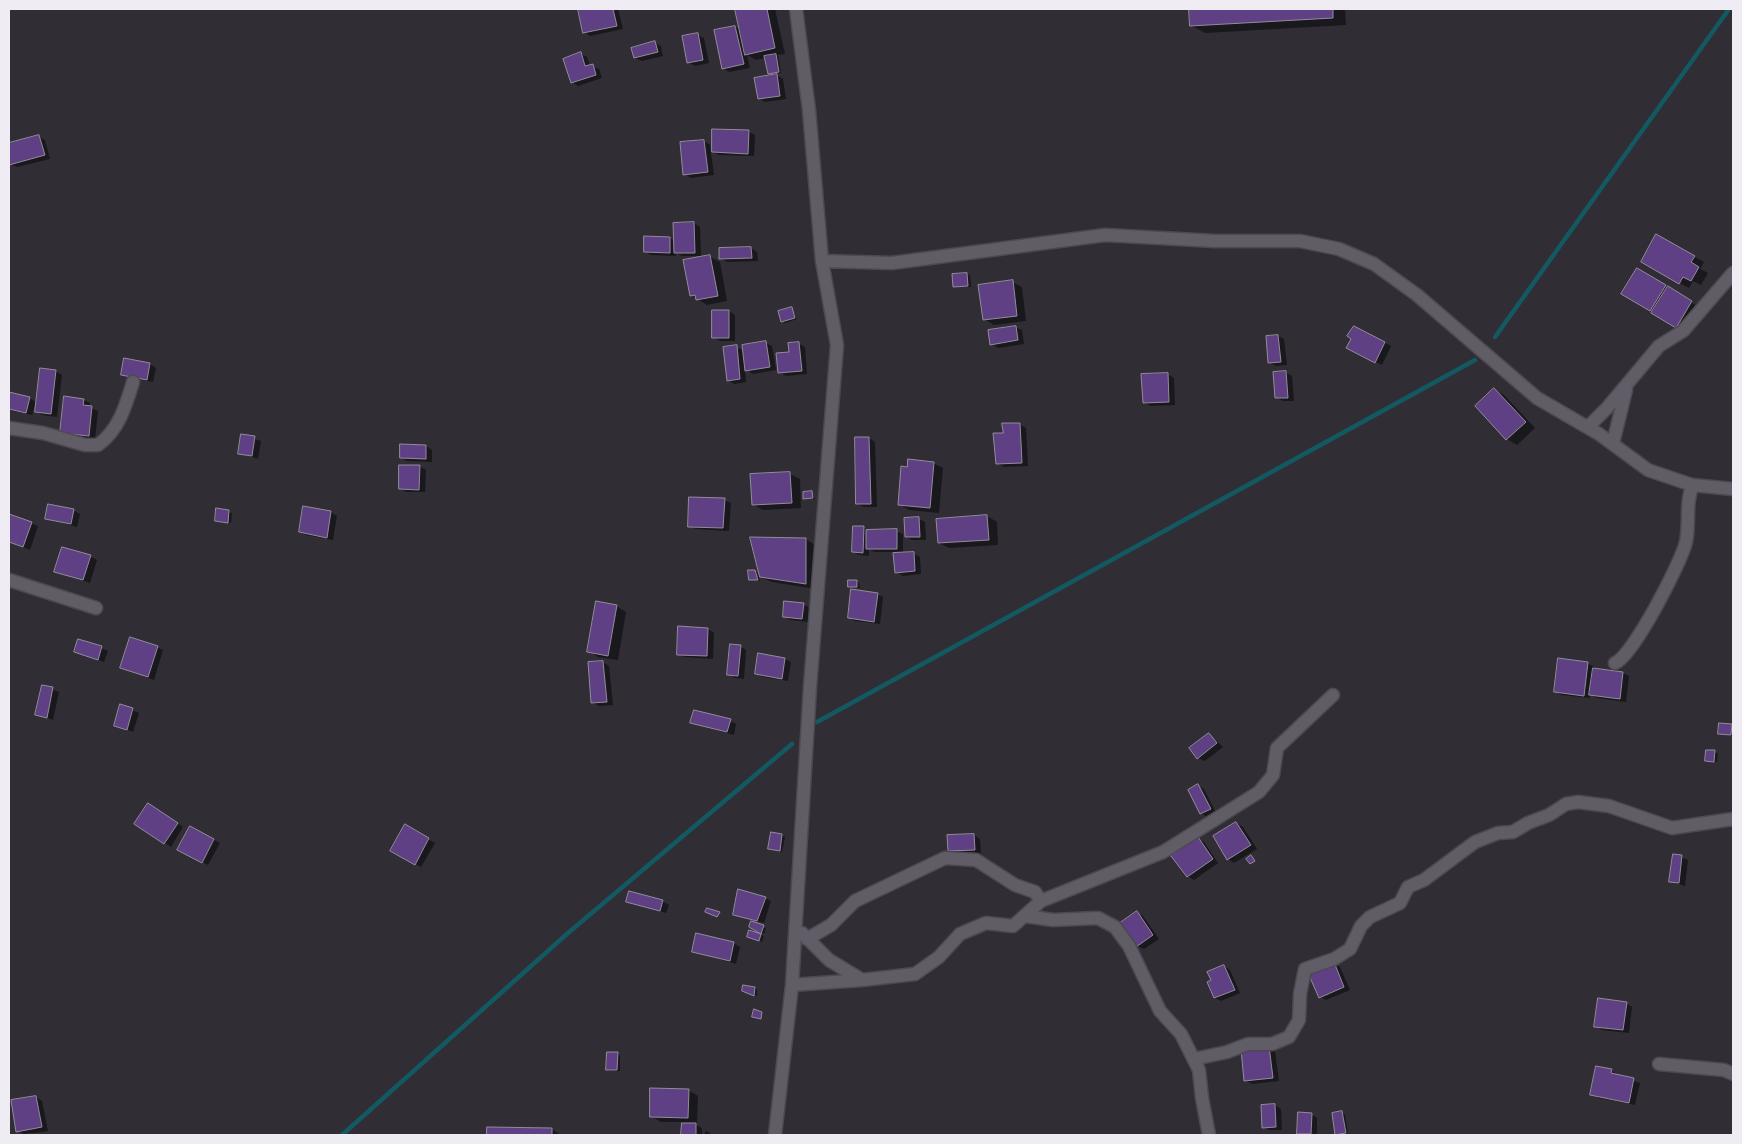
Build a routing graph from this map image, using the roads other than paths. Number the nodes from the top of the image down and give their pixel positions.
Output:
1 (796, 9) edge
2 (822, 261) junction
3 (1733, 273) edge
4 (133, 382) dead end
5 (1629, 382) junction
6 (1588, 427) junction
7 (9, 428) edge
8 (1612, 443) junction
9 (1693, 485) junction
10 (1733, 489) edge
11 (9, 580) edge
12 (96, 608) dead end
13 (1615, 663) dead end
14 (1333, 695) dead end
15 (1733, 819) edge
16 (1041, 901) junction
17 (1025, 916) junction
18 (796, 928) junction
19 (807, 939) junction
20 (862, 980) junction
21 (792, 984) junction
22 (1194, 1059) junction
23 (1659, 1064) dead end
24 (1733, 1074) edge
25 (775, 1135) edge
26 (1209, 1135) edge

1 - 2 street
2 - 6 street
2 - 18 street
3 - 5 street
4 - 7 street
5 - 6 street
5 - 8 street
6 - 8 street
8 - 9 street
9 - 10 street
9 - 13 street
11 - 12 street
14 - 16 street
15 - 22 street
16 - 17 street
16 - 19 street
17 - 20 street
17 - 22 street
18 - 19 street
18 - 21 street
19 - 20 street
20 - 21 street
21 - 25 street
22 - 26 street
23 - 24 street

